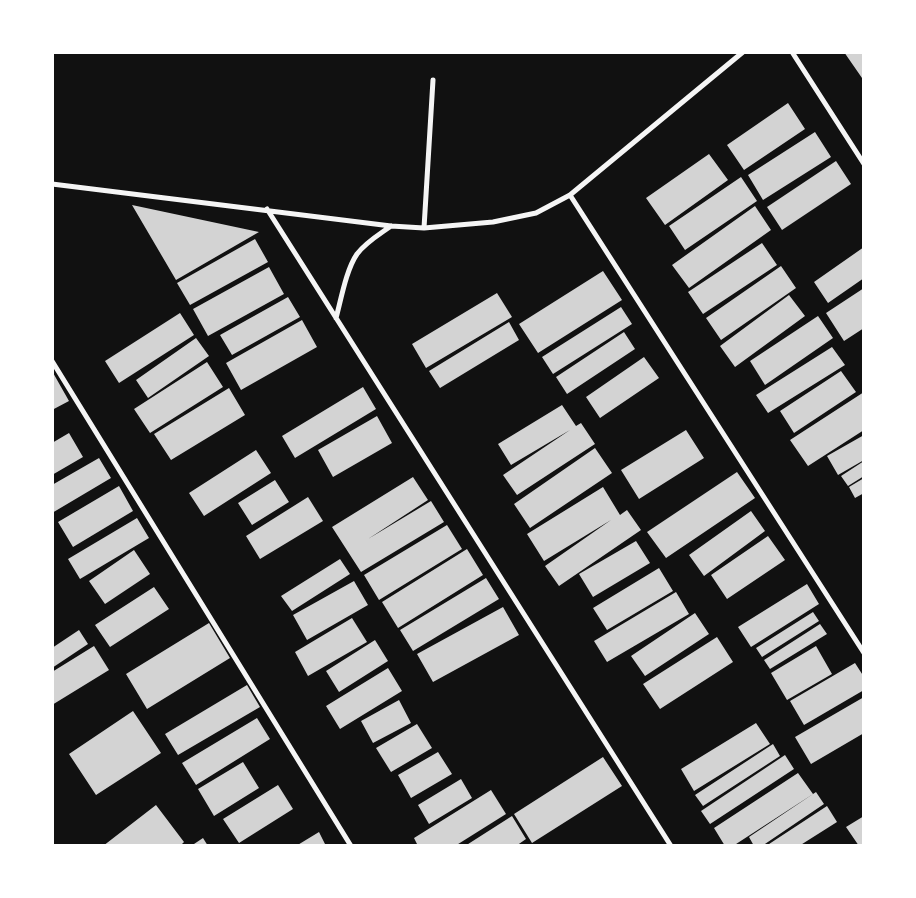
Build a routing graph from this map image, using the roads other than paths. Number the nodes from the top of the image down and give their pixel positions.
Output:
1 (743, 52) edge
2 (792, 52) edge
3 (433, 80) dead end
4 (864, 164) edge
5 (52, 184) edge
6 (570, 195) junction
7 (267, 209) junction
8 (391, 226) junction
9 (424, 228) junction
10 (336, 318) junction
11 (52, 361) edge
12 (864, 653) edge
13 (352, 846) edge
14 (672, 846) edge

1 - 6 street
2 - 4 street
3 - 9 street
5 - 7 street
6 - 9 street
6 - 12 street
7 - 8 street
7 - 10 street
8 - 9 street
8 - 10 street
10 - 14 street
11 - 13 street

